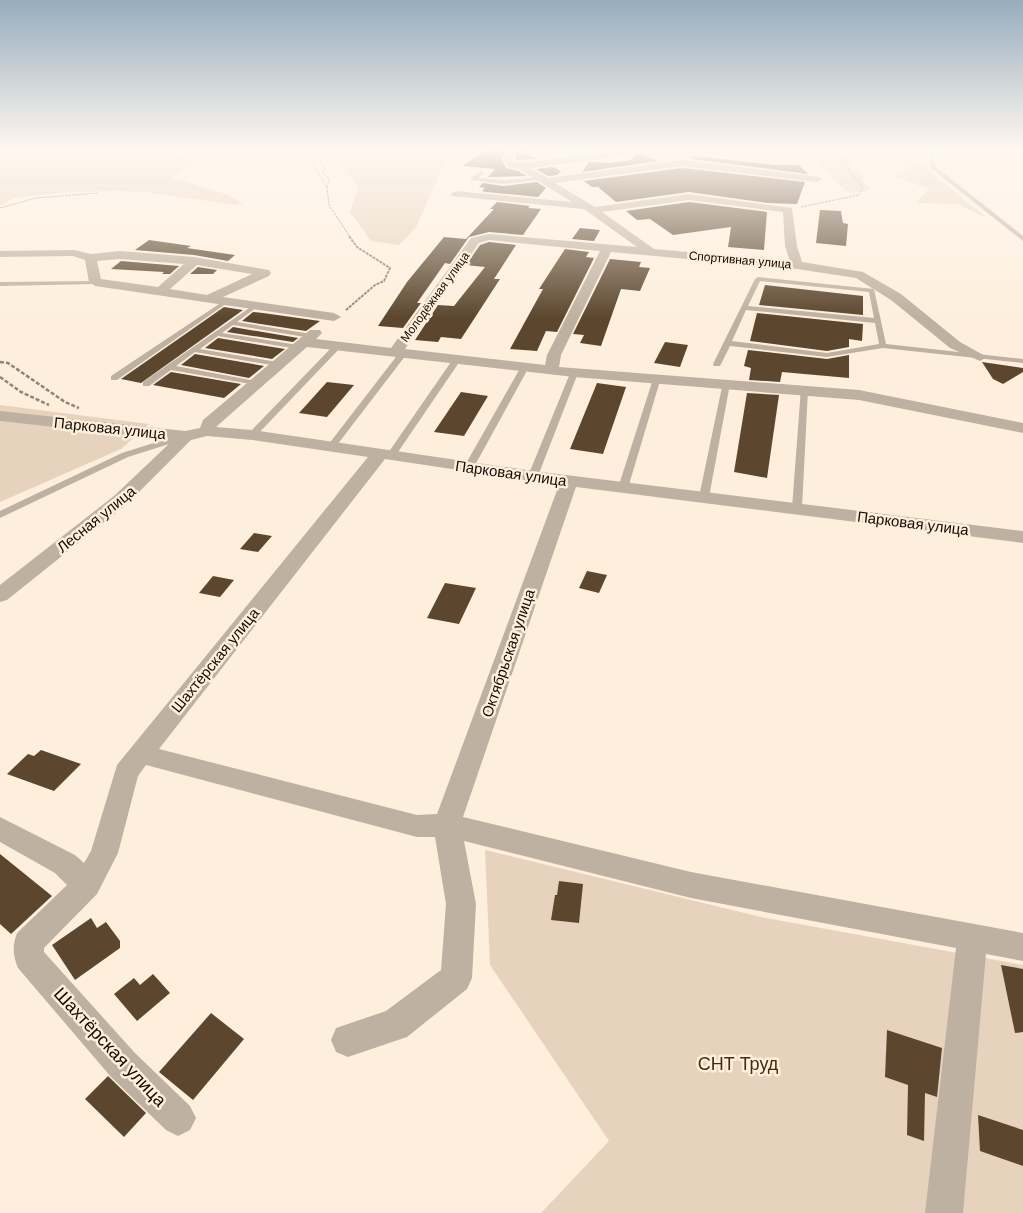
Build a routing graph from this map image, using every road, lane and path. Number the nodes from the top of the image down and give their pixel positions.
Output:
1 (329, 205) edge
2 (558, 205) edge
3 (585, 205) edge
4 (621, 205) edge
5 (747, 205) edge
6 (814, 205) edge
7 (980, 205) edge
8 (590, 208) junction
9 (788, 210) junction
10 (1023, 239) edge
11 (476, 240) joint
12 (607, 248) junction
13 (654, 253) junction
14 (0, 254) edge
15 (91, 258) junction
16 (194, 262) junction
17 (796, 265) junction
18 (95, 282) junction
19 (0, 284) edge
20 (161, 292) junction
21 (208, 299) junction
22 (227, 302) junction
23 (255, 306) junction
24 (744, 308) junction
25 (334, 317) junction
26 (878, 321) junction
27 (236, 324) dead end
28 (221, 334) dead end
29 (304, 342) junction
30 (727, 344) junction
31 (883, 346) junction
32 (337, 347) junction
33 (198, 351) dead end
34 (398, 354) junction
35 (980, 357) junction
36 (456, 360) junction
37 (1023, 361) edge
38 (0, 362) edge
39 (277, 364) junction
40 (717, 364) dead end
41 (525, 367) junction
42 (174, 368) dead end
43 (551, 370) junction
44 (574, 373) junction
45 (114, 378) dead end
46 (656, 381) junction
47 (256, 383) junction
48 (146, 384) dead end
49 (726, 384) junction
50 (804, 390) junction
51 (81, 409) dead end
52 (0, 416) edge
53 (1023, 428) edge
54 (207, 431) junction
55 (252, 435) junction
56 (185, 436) junction
57 (331, 447) junction
58 (386, 455) junction
59 (469, 467) junction
60 (533, 476) junction
61 (569, 481) junction
62 (623, 488) junction
63 (704, 497) junction
64 (797, 508) junction
65 (0, 515) edge
66 (1023, 537) edge
67 (0, 595) edge
68 (140, 754) junction
69 (447, 826) junction
70 (0, 829) edge
71 (87, 885) junction
72 (972, 938) junction
73 (1023, 947) edge
74 (348, 1040) dead end
75 (178, 1118) dead end
76 (944, 1213) edge

1 - 25 path
2 - 8 street
3 - 8 street
4 - 8 street
5 - 9 street
6 - 9 path
7 - 10 lane
8 - 13 street
9 - 17 street
11 - 12 street, Спортивная улица
11 - 34 street, Молодёжная улица
12 - 13 street, Спортивная улица
12 - 43 street
13 - 17 street, Спортивная улица
14 - 15 street
15 - 16 street
15 - 18 street
16 - 20 street
16 - 21 street
17 - 35 street, Спортивная улица
18 - 19 lane
18 - 20 street
20 - 21 street
21 - 22 street
22 - 23 street
22 - 45 lane
23 - 25 street
23 - 48 lane
24 - 26 lane
24 - 26 lane
24 - 30 lane
25 - 29 street
26 - 31 lane
27 - 29 lane
28 - 29 lane
29 - 32 street
29 - 39 street
30 - 31 lane
30 - 40 lane
31 - 35 lane
32 - 34 street
32 - 55 lane
33 - 39 lane
34 - 36 street
34 - 57 lane
35 - 37 lane
36 - 41 street
36 - 58 lane
38 - 51 path
39 - 47 street
41 - 43 street
41 - 59 lane
42 - 47 lane
43 - 44 street
44 - 46 street
44 - 60 lane
46 - 49 street
46 - 62 lane
47 - 54 street
49 - 50 street
49 - 63 lane
50 - 53 street
50 - 64 lane
52 - 56 street, Парковая улица
54 - 55 street, Парковая улица
54 - 56 street, Парковая улица
55 - 57 street, Парковая улица
56 - 65 lane
56 - 67 street, Лесная улица
57 - 58 street, Парковая улица
58 - 59 street, Парковая улица
58 - 68 street, Шахтёрская улица
59 - 60 street, Парковая улица
60 - 61 street, Парковая улица
61 - 62 street, Парковая улица
61 - 69 street, Октябрьская улица
62 - 63 street, Парковая улица
63 - 64 street, Парковая улица
64 - 66 street, Парковая улица
68 - 69 street
68 - 71 street, Шахтёрская улица
69 - 72 street
69 - 74 street
70 - 71 street
71 - 75 street, Шахтёрская улица
72 - 73 street
72 - 76 street

